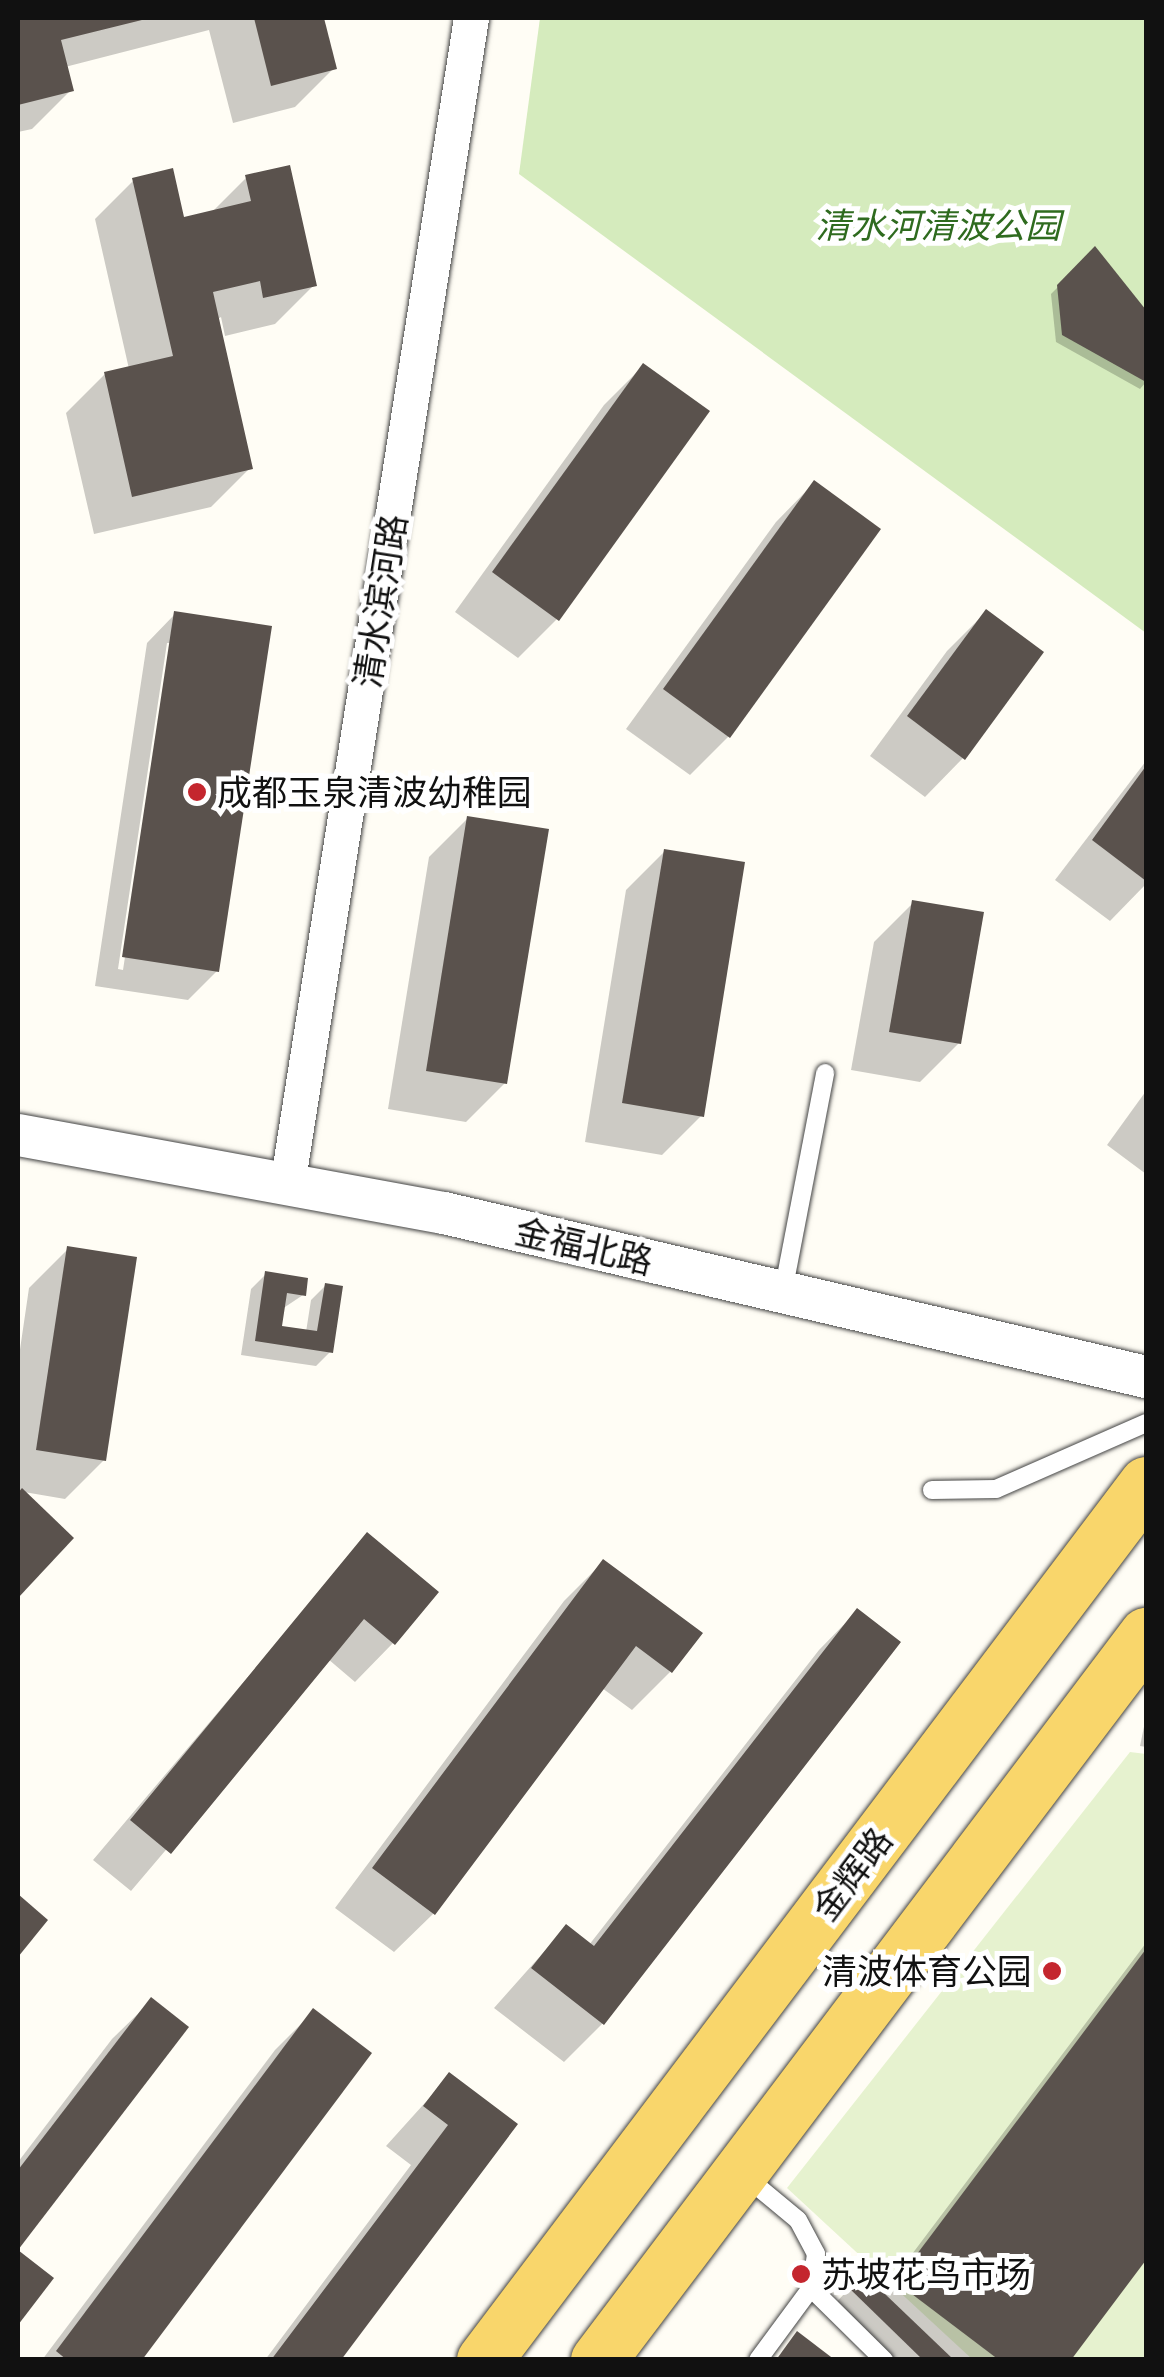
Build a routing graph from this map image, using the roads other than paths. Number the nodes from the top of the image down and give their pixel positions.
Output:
1 (471, 18) edge
2 (825, 1073) dead end
3 (18, 1135) edge
4 (287, 1184) junction
5 (782, 1292) junction
6 (1146, 1377) edge
7 (1146, 1423) edge
8 (1146, 1484) edge
9 (932, 1490) dead end
10 (1146, 1635) edge
11 (740, 2172) junction
12 (811, 2288) junction
13 (484, 2360) edge
14 (598, 2360) edge
15 (758, 2360) edge
16 (884, 2360) edge

1 - 4 street, 清水滨河路
2 - 5 lane
3 - 4 street, 金福北路
4 - 5 street, 金福北路
5 - 6 street, 金福北路
7 - 9 lane
8 - 13 main road, 金辉路
10 - 11 main road
11 - 12 lane
11 - 14 main road
12 - 15 lane
12 - 16 lane

